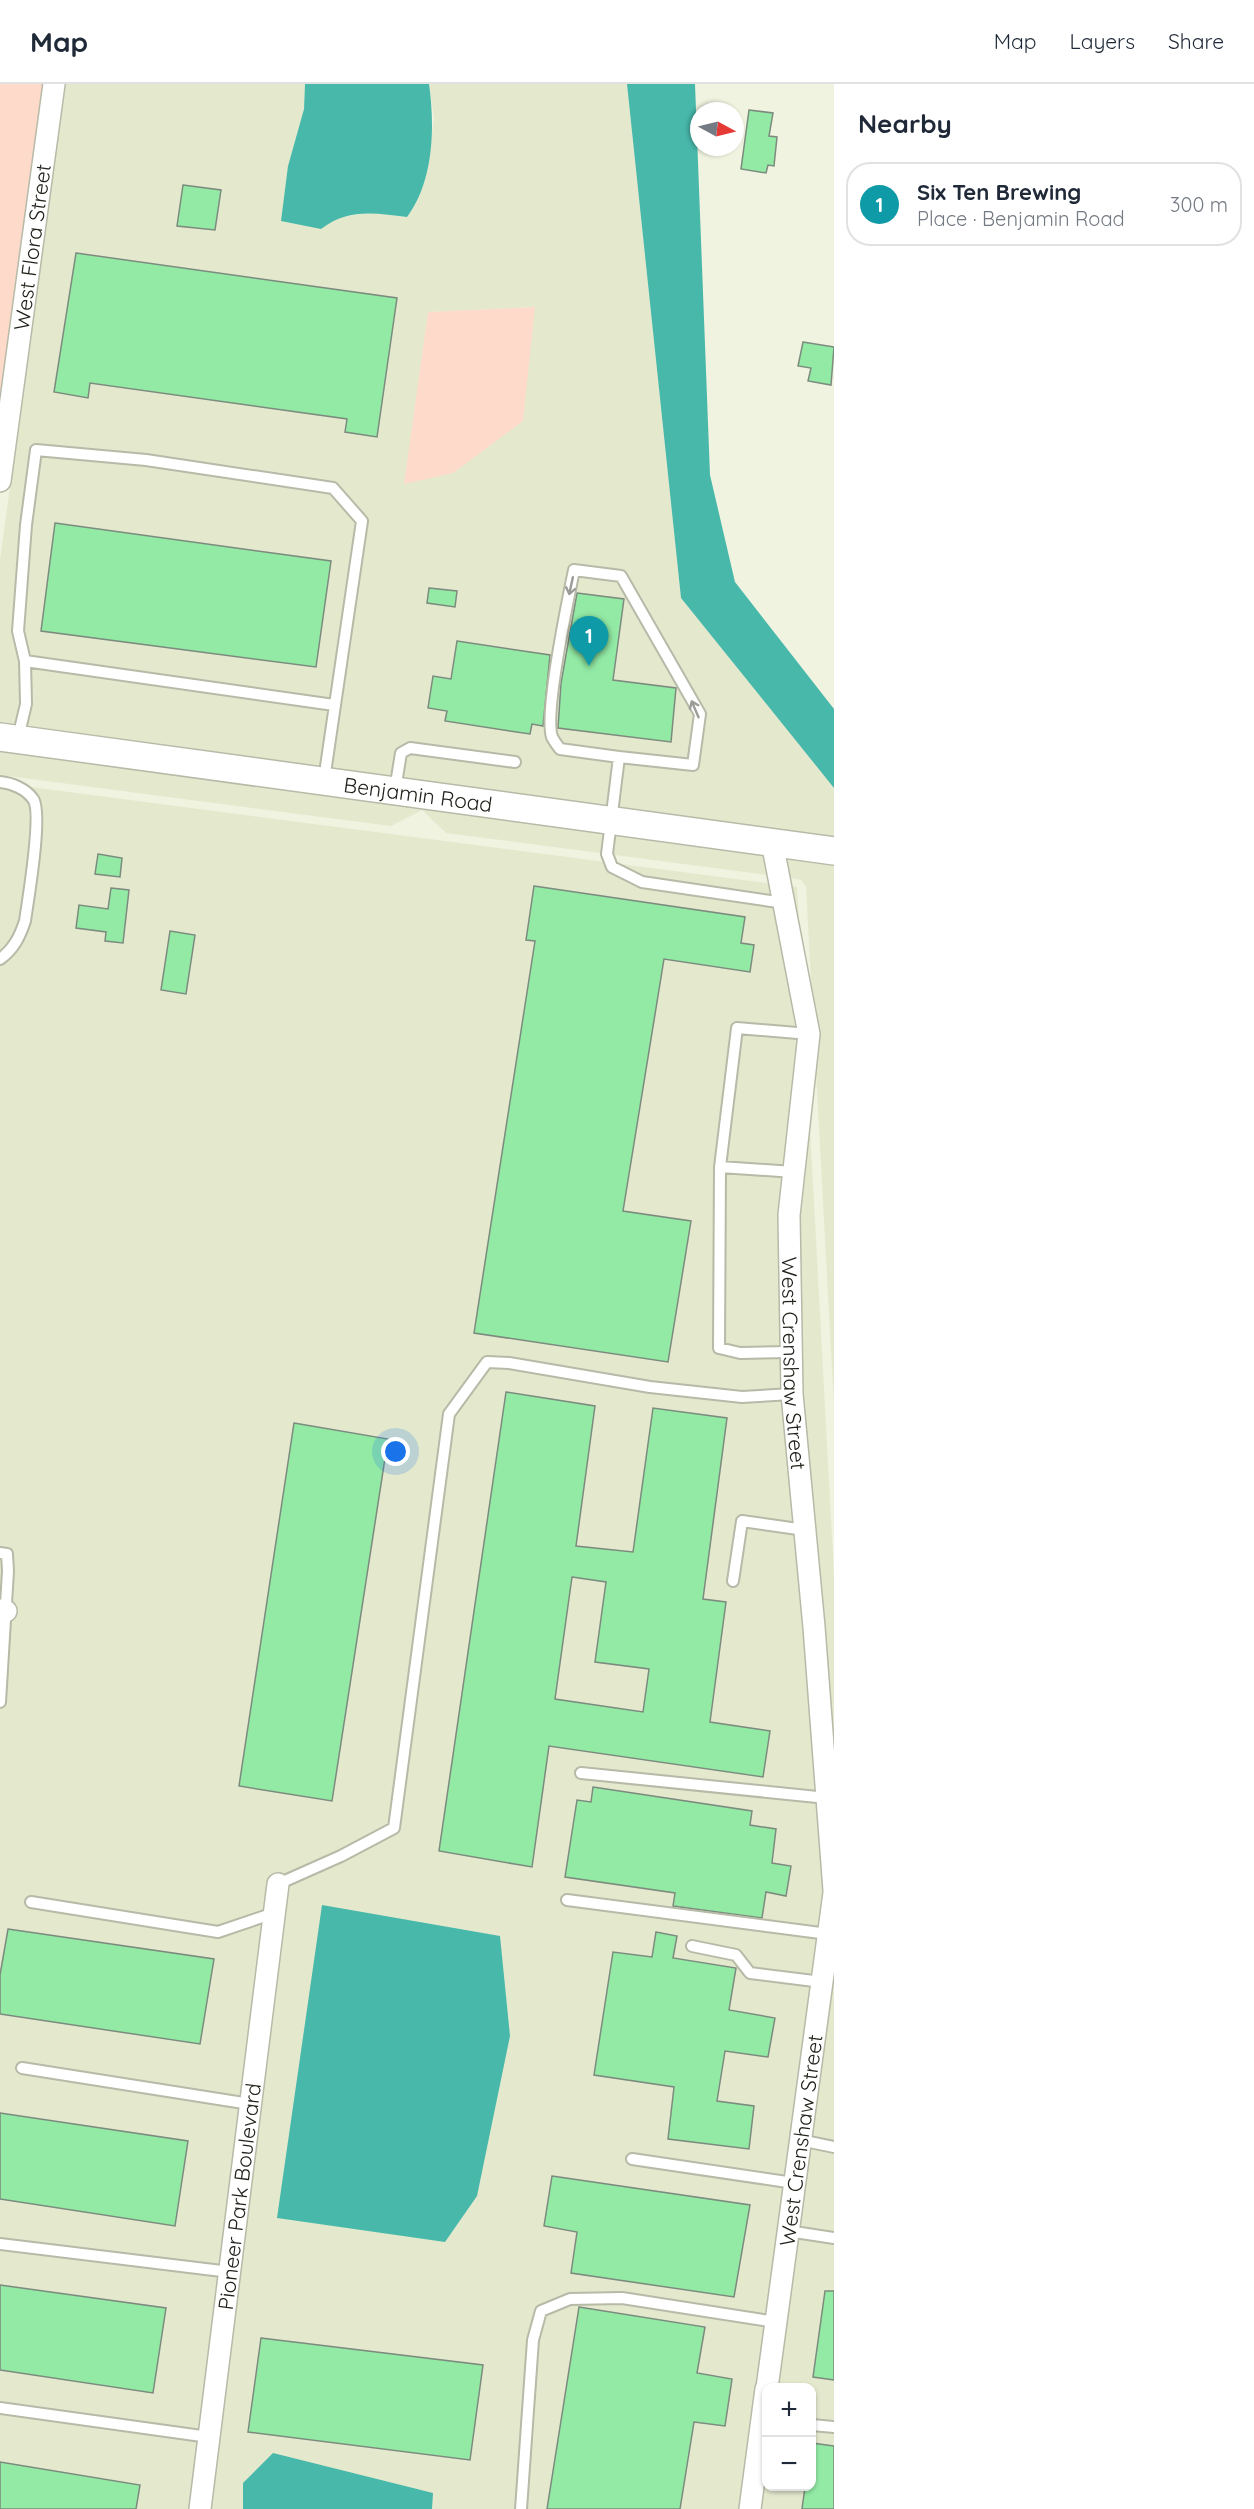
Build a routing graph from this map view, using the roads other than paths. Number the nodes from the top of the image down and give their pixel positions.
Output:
1 (54, 84) edge
2 (0, 481) edge
3 (25, 661) junction
4 (334, 705) junction
5 (9, 738) edge
6 (620, 757) junction
7 (515, 762) dead end
8 (324, 781) junction
9 (0, 782) edge
10 (395, 790) junction
11 (609, 819) junction
12 (772, 842) junction
13 (828, 850) edge
14 (784, 903) junction
15 (0, 959) edge
16 (808, 1034) junction
17 (720, 1167) junction
18 (794, 1172) junction
19 (791, 1352) junction
20 (792, 1394) junction
21 (805, 1530) junction
22 (0, 1553) edge
23 (733, 1581) dead end
24 (3, 1610) edge
25 (0, 1702) edge
26 (582, 1773) dead end
27 (827, 1798) junction
28 (278, 1884) joint
29 (834, 1891) edge
30 (567, 1900) dead end
31 (31, 1902) dead end
32 (274, 1913) junction
33 (828, 1934) junction
34 (692, 1946) dead end
35 (822, 1982) junction
36 (22, 2068) dead end
37 (250, 2104) junction
38 (800, 2140) junction
39 (834, 2147) edge
40 (632, 2159) dead end
41 (794, 2183) junction
42 (788, 2231) junction
43 (834, 2238) edge
44 (0, 2244) edge
45 (230, 2272) junction
46 (776, 2322) junction
47 (768, 2383) edge
48 (0, 2408) edge
49 (816, 2425) edge
50 (834, 2427) edge
51 (762, 2433) edge
52 (209, 2437) junction
53 (200, 2509) edge
54 (520, 2509) edge
55 (750, 2509) edge

1 - 2 street, West Flora Street
3 - 4 lane
3 - 4 lane
3 - 5 lane
4 - 8 lane
5 - 8 street, Benjamin Road
6 -> 6 lane
6 - 11 lane
7 - 10 lane
8 - 10 street, Benjamin Road
9 - 15 lane
10 - 11 street, Benjamin Road
11 - 12 street, Benjamin Road
11 - 14 lane
12 - 13 street, Benjamin Road
12 - 14 street, West Crenshaw Street
14 - 16 street, West Crenshaw Street
16 - 17 lane
16 - 18 street, West Crenshaw Street
17 - 18 lane
17 - 19 lane
18 - 19 street, West Crenshaw Street
19 - 20 street, West Crenshaw Street
20 - 21 street, West Crenshaw Street
20 - 28 lane
21 - 23 lane
21 - 27 street, West Crenshaw Street
22 - 24 lane
24 - 25 lane
26 - 27 lane
27 - 29 street, West Crenshaw Street
28 - 32 street, Pioneer Park Boulevard
29 - 33 street, West Crenshaw Street
30 - 33 lane
31 - 32 lane
32 - 37 street, Pioneer Park Boulevard
33 - 35 street, West Crenshaw Street
34 - 35 lane
35 - 38 street, West Crenshaw Street
36 - 37 lane
37 - 45 street, Pioneer Park Boulevard
38 - 39 lane
38 - 41 street, West Crenshaw Street
40 - 41 lane
41 - 42 street, West Crenshaw Street
42 - 43 lane
42 - 46 street, West Crenshaw Street
44 - 45 lane
45 - 52 street, Pioneer Park Boulevard
46 - 47 street, West Crenshaw Street
46 - 54 lane
48 - 52 lane
49 - 50 lane
51 - 55 street, West Crenshaw Street
52 - 53 street, Pioneer Park Boulevard

